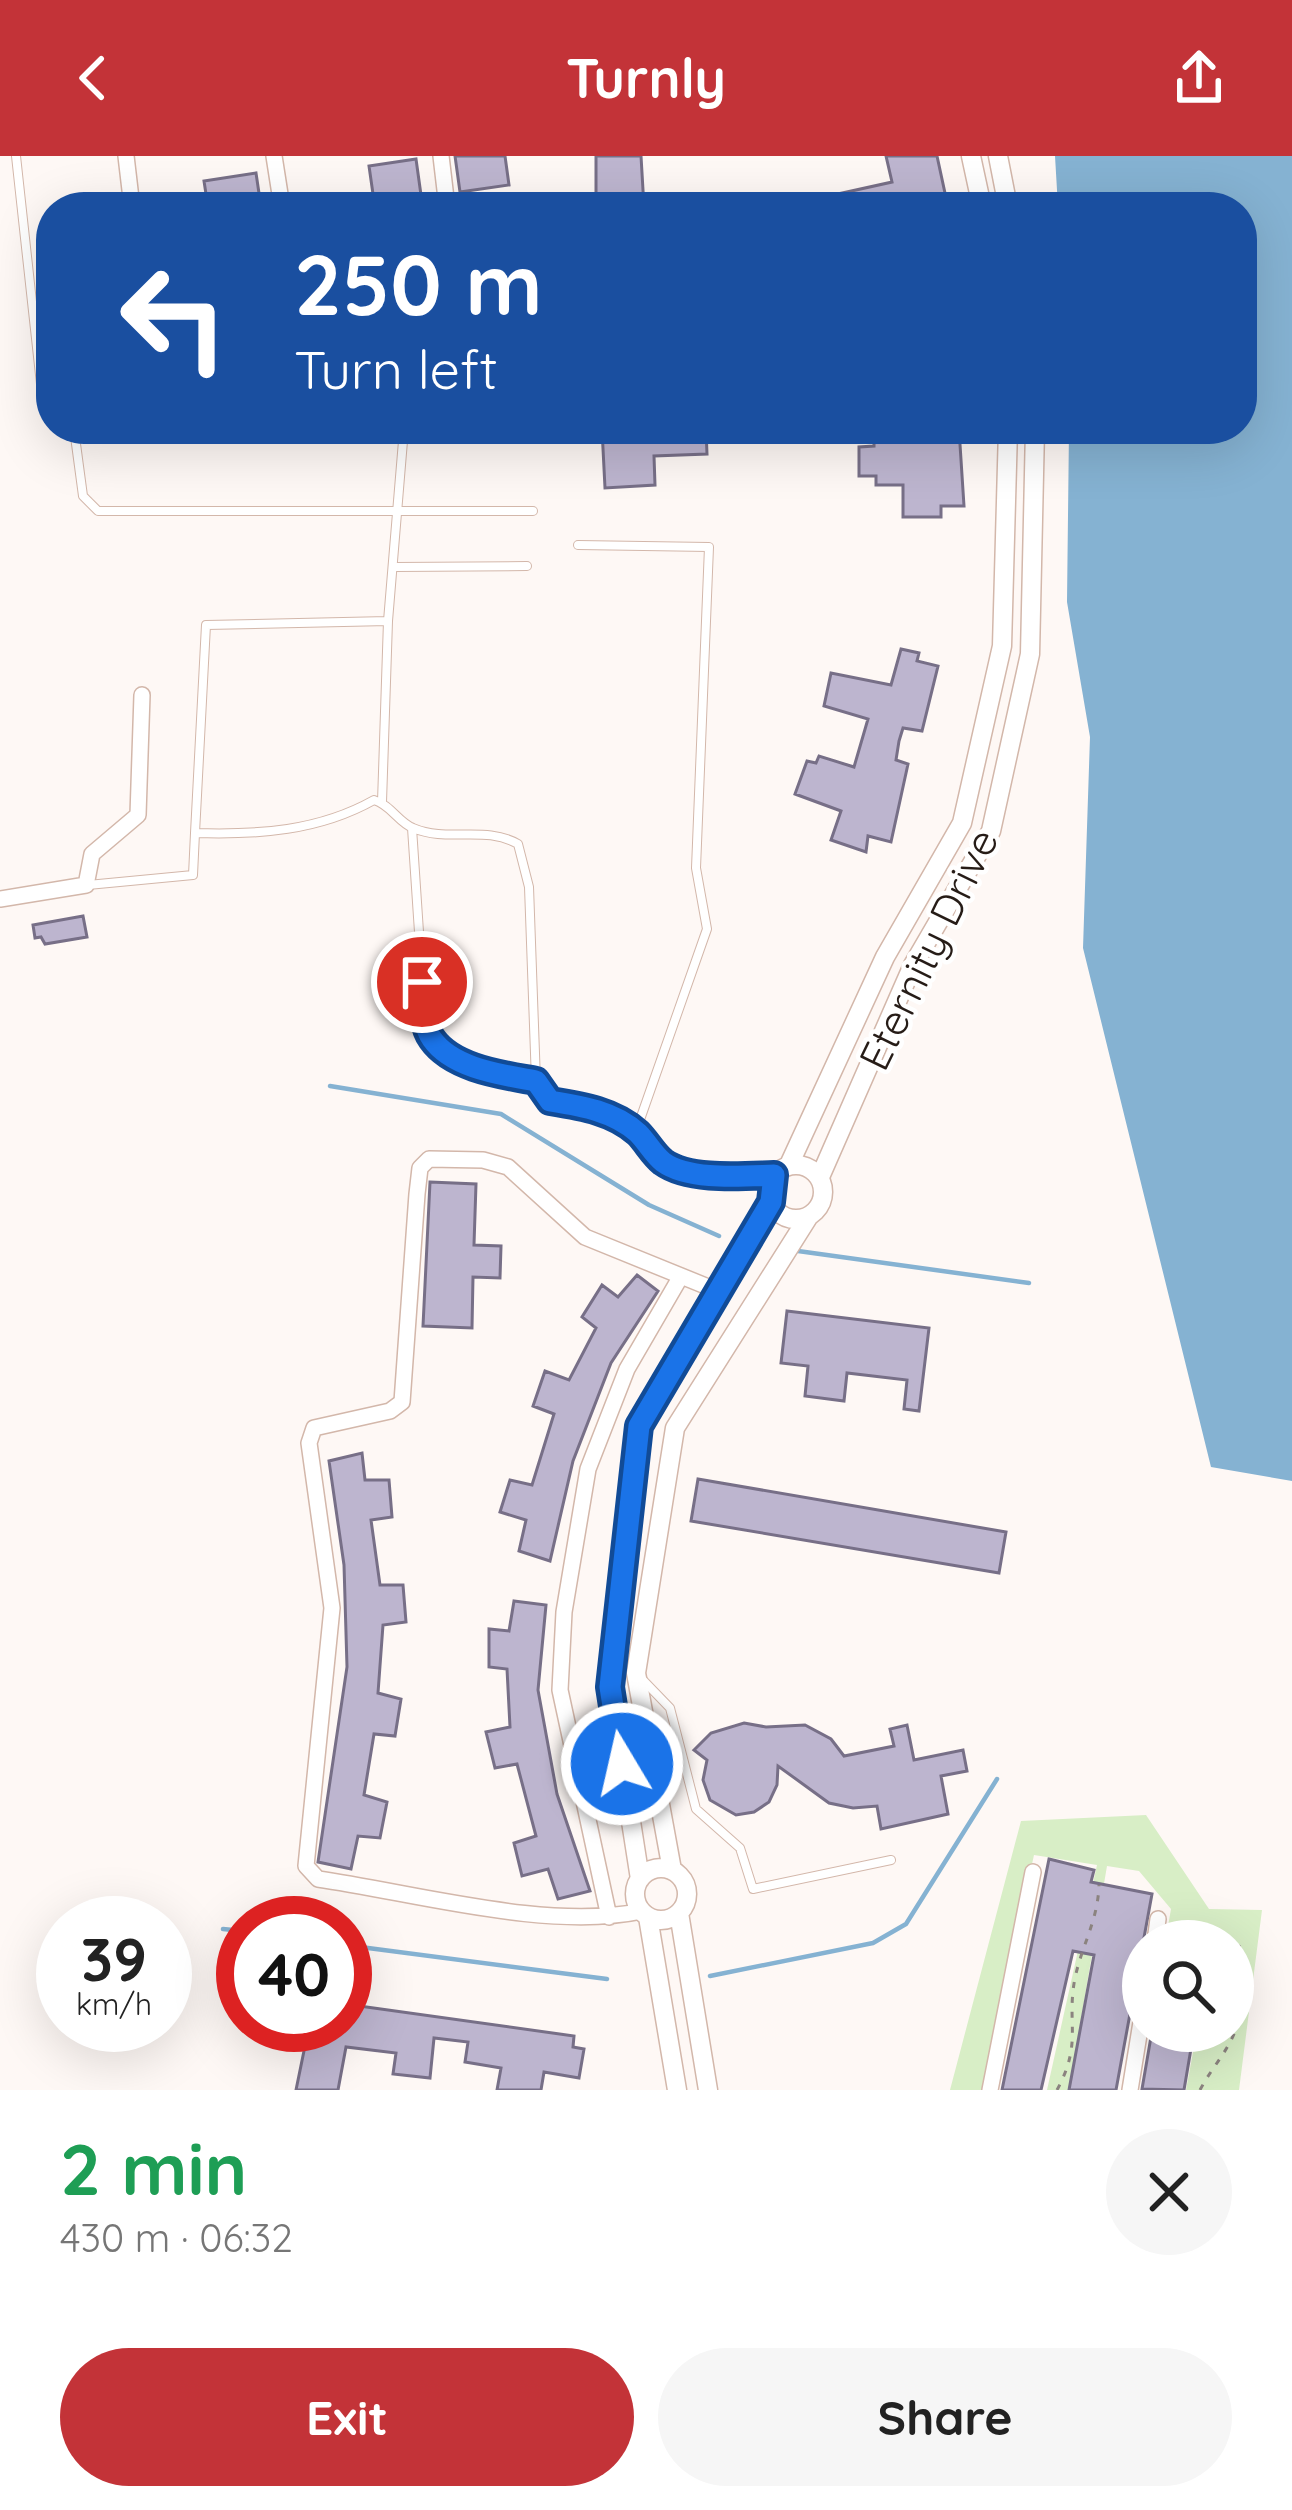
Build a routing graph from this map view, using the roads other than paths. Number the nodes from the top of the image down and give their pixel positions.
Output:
1 (16, 156) edge
2 (126, 156) edge
3 (274, 156) edge
4 (441, 156) edge
5 (971, 156) edge
6 (998, 156) edge
7 (130, 192) edge
8 (280, 192) edge
9 (446, 192) edge
10 (979, 192) edge
11 (1005, 192) edge
12 (36, 338) edge
13 (76, 444) edge
14 (403, 444) edge
15 (1008, 444) edge
16 (1035, 444) edge
17 (398, 510) junction
18 (533, 511) dead end
19 (578, 545) dead end
20 (527, 566) dead end
21 (395, 567) junction
22 (388, 621) junction
23 (142, 694) dead end
24 (382, 802) junction
25 (412, 828) junction
26 (195, 833) junction
27 (86, 885) junction
28 (0, 899) edge
29 (536, 1081) junction
30 (636, 1131) junction
31 (781, 1170) junction
32 (820, 1177) junction
33 (771, 1202) junction
34 (809, 1216) junction
35 (681, 1276) junction
36 (718, 1292) junction
37 (630, 1505) junction
38 (661, 1516) junction
39 (636, 1673) junction
40 (891, 1860) dead end
41 (672, 1870) junction
42 (1034, 1872) dead end
43 (640, 1879) junction
44 (679, 1913) junction
45 (645, 1914) junction
46 (609, 1917) junction
47 (1136, 2052) edge
48 (677, 2090) edge
49 (708, 2090) edge
50 (990, 2090) edge
51 (1130, 2090) edge

1 - 12 lane
2 - 7 street
3 - 8 street
4 - 9 street
5 - 10 street
6 - 11 street
13 - 17 lane
14 - 17 lane
15 - 31 street, Eternity Drive
16 - 32 street, Eternity Drive
17 - 18 lane
17 - 21 lane
19 - 30 lane
20 - 21 lane
21 - 22 lane
22 - 24 lane
22 - 26 lane
23 - 27 street
24 - 25 lane
24 - 26 lane
25 - 29 lane
25 - 29 lane
26 - 27 lane
27 - 28 street
29 - 30 lane
30 - 31 lane
31 - 32 street
31 - 33 street, Eternity Drive
32 - 34 street, Eternity Drive
33 - 34 street
33 - 36 street, Eternity Drive
34 - 38 street, Eternity Drive
35 - 36 street
35 - 46 street
35 - 46 street
36 - 37 street, Eternity Drive
37 - 38 street
37 - 43 street, Eternity Drive
38 - 39 street, Eternity Drive
39 - 40 lane
39 - 41 street, Eternity Drive
41 - 43 street
41 - 44 street, Eternity Drive
42 - 50 street
43 - 45 street, Eternity Drive
44 - 45 street
44 - 49 street, Eternity Drive
45 - 46 street
45 - 48 street, Eternity Drive
47 - 51 street

